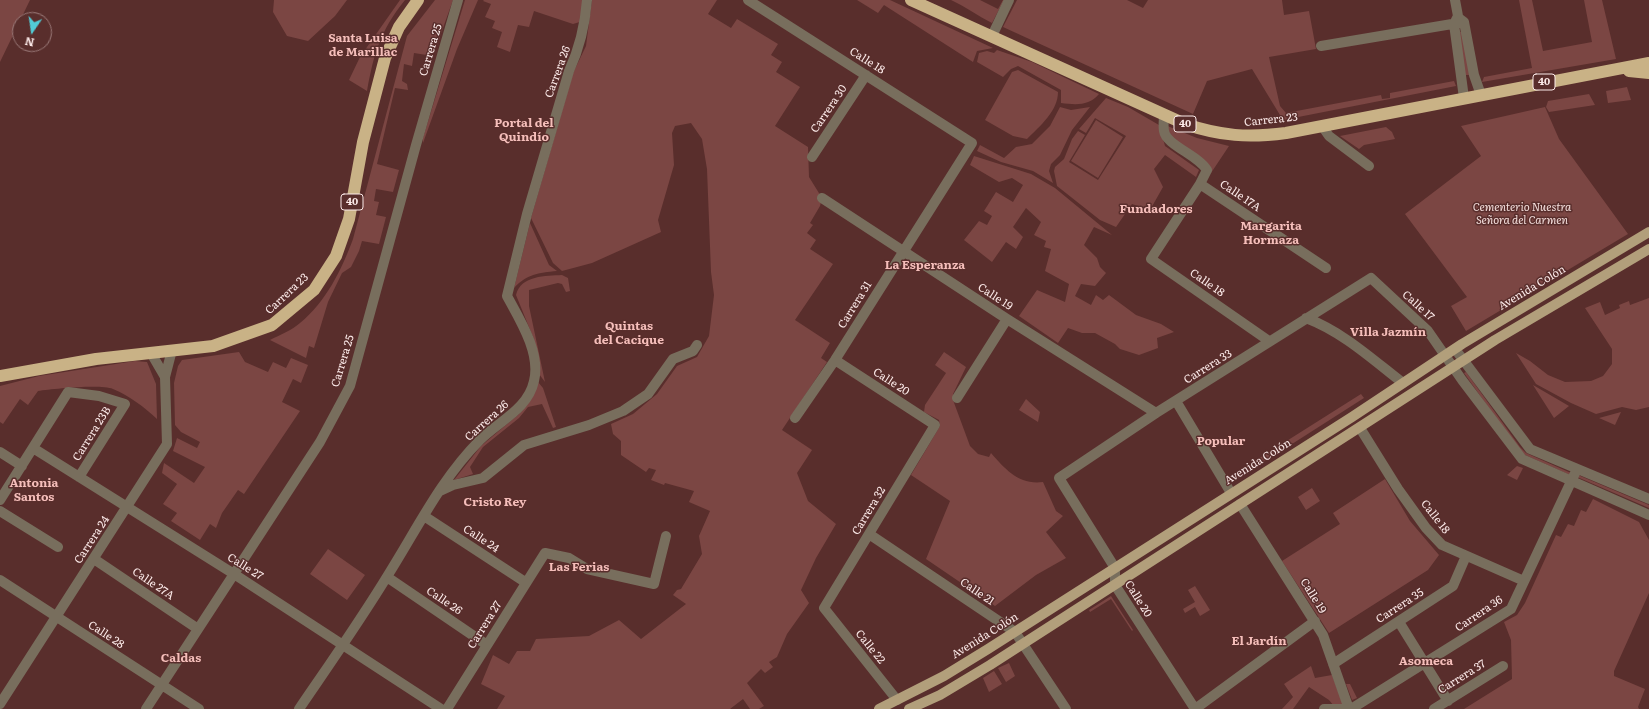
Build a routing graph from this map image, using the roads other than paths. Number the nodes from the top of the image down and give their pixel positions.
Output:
1 (418, 0) edge
2 (458, 0) edge
3 (587, 0) edge
4 (748, 0) edge
5 (911, 0) edge
6 (1009, 0) edge
7 (1455, 0) edge
8 (1459, 21) junction
9 (992, 36) junction
10 (1321, 46) dead end
11 (1649, 63) edge
12 (1607, 70) junction
13 (1649, 73) edge
14 (866, 75) junction
15 (1480, 95) junction
16 (1464, 98) junction
17 (1164, 115) junction
18 (1322, 126) junction
19 (972, 143) joint
20 (812, 156) dead end
21 (1369, 166) dead end
22 (1200, 184) junction
23 (822, 198) dead end
24 (1649, 232) edge
25 (1649, 248) edge
26 (903, 250) junction
27 (1649, 253) edge
28 (1638, 256) junction
29 (1326, 268) dead end
30 (1371, 278) joint
31 (1306, 318) junction
32 (1008, 319) junction
33 (1269, 341) junction
34 (697, 345) dead end
35 (1455, 349) junction
36 (172, 350) junction
37 (151, 353) junction
38 (1444, 356) junction
39 (835, 360) junction
40 (1463, 360) junction
41 (1453, 367) junction
42 (0, 376) edge
43 (165, 377) junction
44 (1403, 383) junction
45 (957, 398) dead end
46 (1176, 401) junction
47 (1156, 413) junction
48 (794, 418) dead end
49 (934, 425) joint
50 (1360, 428) junction
51 (33, 448) junction
52 (0, 452) edge
53 (22, 466) junction
54 (1577, 469) junction
55 (79, 477) junction
56 (1572, 482) junction
57 (438, 492) junction
58 (1231, 493) junction
59 (1649, 499) edge
60 (0, 500) edge
61 (1240, 504) junction
62 (127, 508) junction
63 (0, 511) edge
64 (1649, 514) edge
65 (424, 516) junction
66 (869, 534) junction
67 (666, 536) dead end
68 (58, 548) dead end
69 (1466, 556) junction
70 (94, 559) junction
71 (1115, 568) junction
72 (234, 574) junction
73 (387, 577) junction
74 (0, 580) edge
75 (1524, 581) junction
76 (525, 582) junction
77 (1115, 584) junction
78 (824, 608) joint
79 (56, 617) junction
80 (1315, 621) junction
81 (1399, 622) junction
82 (198, 629) junction
83 (1015, 632) junction
84 (343, 644) junction
85 (1024, 644) junction
86 (487, 645) junction
87 (1333, 664) junction
88 (1424, 664) junction
89 (1503, 666) dead end
90 (161, 685) junction
91 (897, 700) junction
92 (1448, 701) junction
93 (0, 704) edge
94 (146, 709) edge
95 (199, 709) edge
96 (299, 709) edge
97 (441, 709) edge
98 (447, 709) edge
99 (879, 709) edge
100 (909, 709) edge
101 (1066, 709) edge
102 (1195, 709) edge
103 (1324, 709) edge
104 (1342, 709) edge
105 (1350, 709) edge
106 (1434, 709) edge

1 - 36 highway, Carrera 23 / 40
2 - 72 street, Carrera 25
3 - 57 street, Carrera 26
4 - 14 street, Calle 18
5 - 9 highway, Carrera 23 / 40
6 - 9 street
7 - 8 street
8 - 10 street
8 - 15 street
8 - 16 street
9 - 17 highway, Carrera 23 / 40
11 - 12 highway, Carrera 23 / 40
12 - 13 highway, Carrera 23 / 40
12 - 15 highway, Carrera 23 / 40
14 - 19 street, Calle 18
14 - 20 street, Carrera 30
15 - 16 highway, Carrera 23 / 40
16 - 18 highway, Carrera 23 / 40
17 - 18 highway, Carrera 23 / 40
17 - 22 street
18 - 21 street
19 - 26 street, Carrera 31
22 - 29 street, Calle 17A
22 - 33 street, Calle 18
23 - 26 street, Calle 19
24 - 35 main road, Avenida Colón
25 - 28 main road
26 - 32 street, Calle 19
26 - 39 street, Carrera 31
27 - 28 street
28 - 40 main road
30 - 31 street, Carrera 33
30 - 38 street, Calle 17
31 - 33 street, Carrera 33
31 - 44 street
32 - 45 street
32 - 47 street, Calle 19
33 - 46 street, Carrera 33
34 - 57 street
35 - 38 main road, Avenida Colón
35 - 40 street
36 - 37 highway, Carrera 23 / 40
36 - 43 street, Carrera 24
37 - 42 highway, Carrera 23 / 40
37 - 43 street, Carrera 24
38 - 41 street, Calle 17
38 - 44 main road, Avenida Colón
39 - 48 street, Carrera 31
39 - 49 street, Calle 20
40 - 41 main road
40 - 54 street
41 - 50 main road
41 - 56 street, Calle 17
43 - 62 street, Carrera 24
44 - 58 main road, Avenida Colón
46 - 47 street, Carrera 33
46 - 58 street
47 - 71 street, Carrera 33
49 - 66 street, Carrera 32
50 - 61 main road
50 - 69 street, Calle 18
51 - 53 street
51 - 55 street, Calle 27
51 - 55 street, Carrera 23B
52 - 53 street
53 - 60 street
54 - 56 street, Carrera 36
54 - 59 street
55 - 62 street, Calle 27
56 - 64 street, Calle 17
56 - 75 street, Carrera 36
57 - 65 street, Carrera 26
58 - 71 main road, Avenida Colón
61 - 77 main road
61 - 80 street, Calle 19
62 - 70 street, Carrera 24
62 - 72 street, Calle 27
63 - 68 street
65 - 73 street, Carrera 26
65 - 76 street, Calle 24
66 - 78 street, Carrera 32
66 - 83 street, Calle 21
67 - 76 street, Carrera 27
69 - 75 street, Calle 18
69 - 81 street, Carrera 35
70 - 79 street, Carrera 24
70 - 82 street, Calle 27A
71 - 77 street, Calle 20
71 - 83 main road, Avenida Colón
72 - 82 street, Carrera 25
72 - 84 street, Calle 27
73 - 84 street, Carrera 26
73 - 86 street, Calle 26
74 - 79 street, Calle 28
75 - 88 street, Carrera 36
76 - 86 street, Carrera 27
77 - 85 main road
77 - 102 street, Calle 20
78 - 91 street, Calle 22
79 - 90 street, Calle 28
79 - 93 street, Carrera 24
80 - 87 street, Calle 19
80 - 102 street
81 - 87 street, Carrera 35
81 - 88 street
82 - 90 street, Carrera 25
83 - 85 street, Calle 21
83 - 91 main road, Avenida Colón
84 - 96 street, Carrera 26
84 - 97 street, Calle 27
85 - 100 main road
85 - 101 street, Calle 21
86 - 98 street, Carrera 27
87 - 105 street, Calle 19
88 - 92 street
88 - 105 street, Carrera 36
89 - 92 street, Carrera 37
90 - 94 street, Carrera 25
90 - 95 street, Calle 28
91 - 99 main road, Avenida Colón
92 - 106 street, Carrera 37
103 - 104 street

